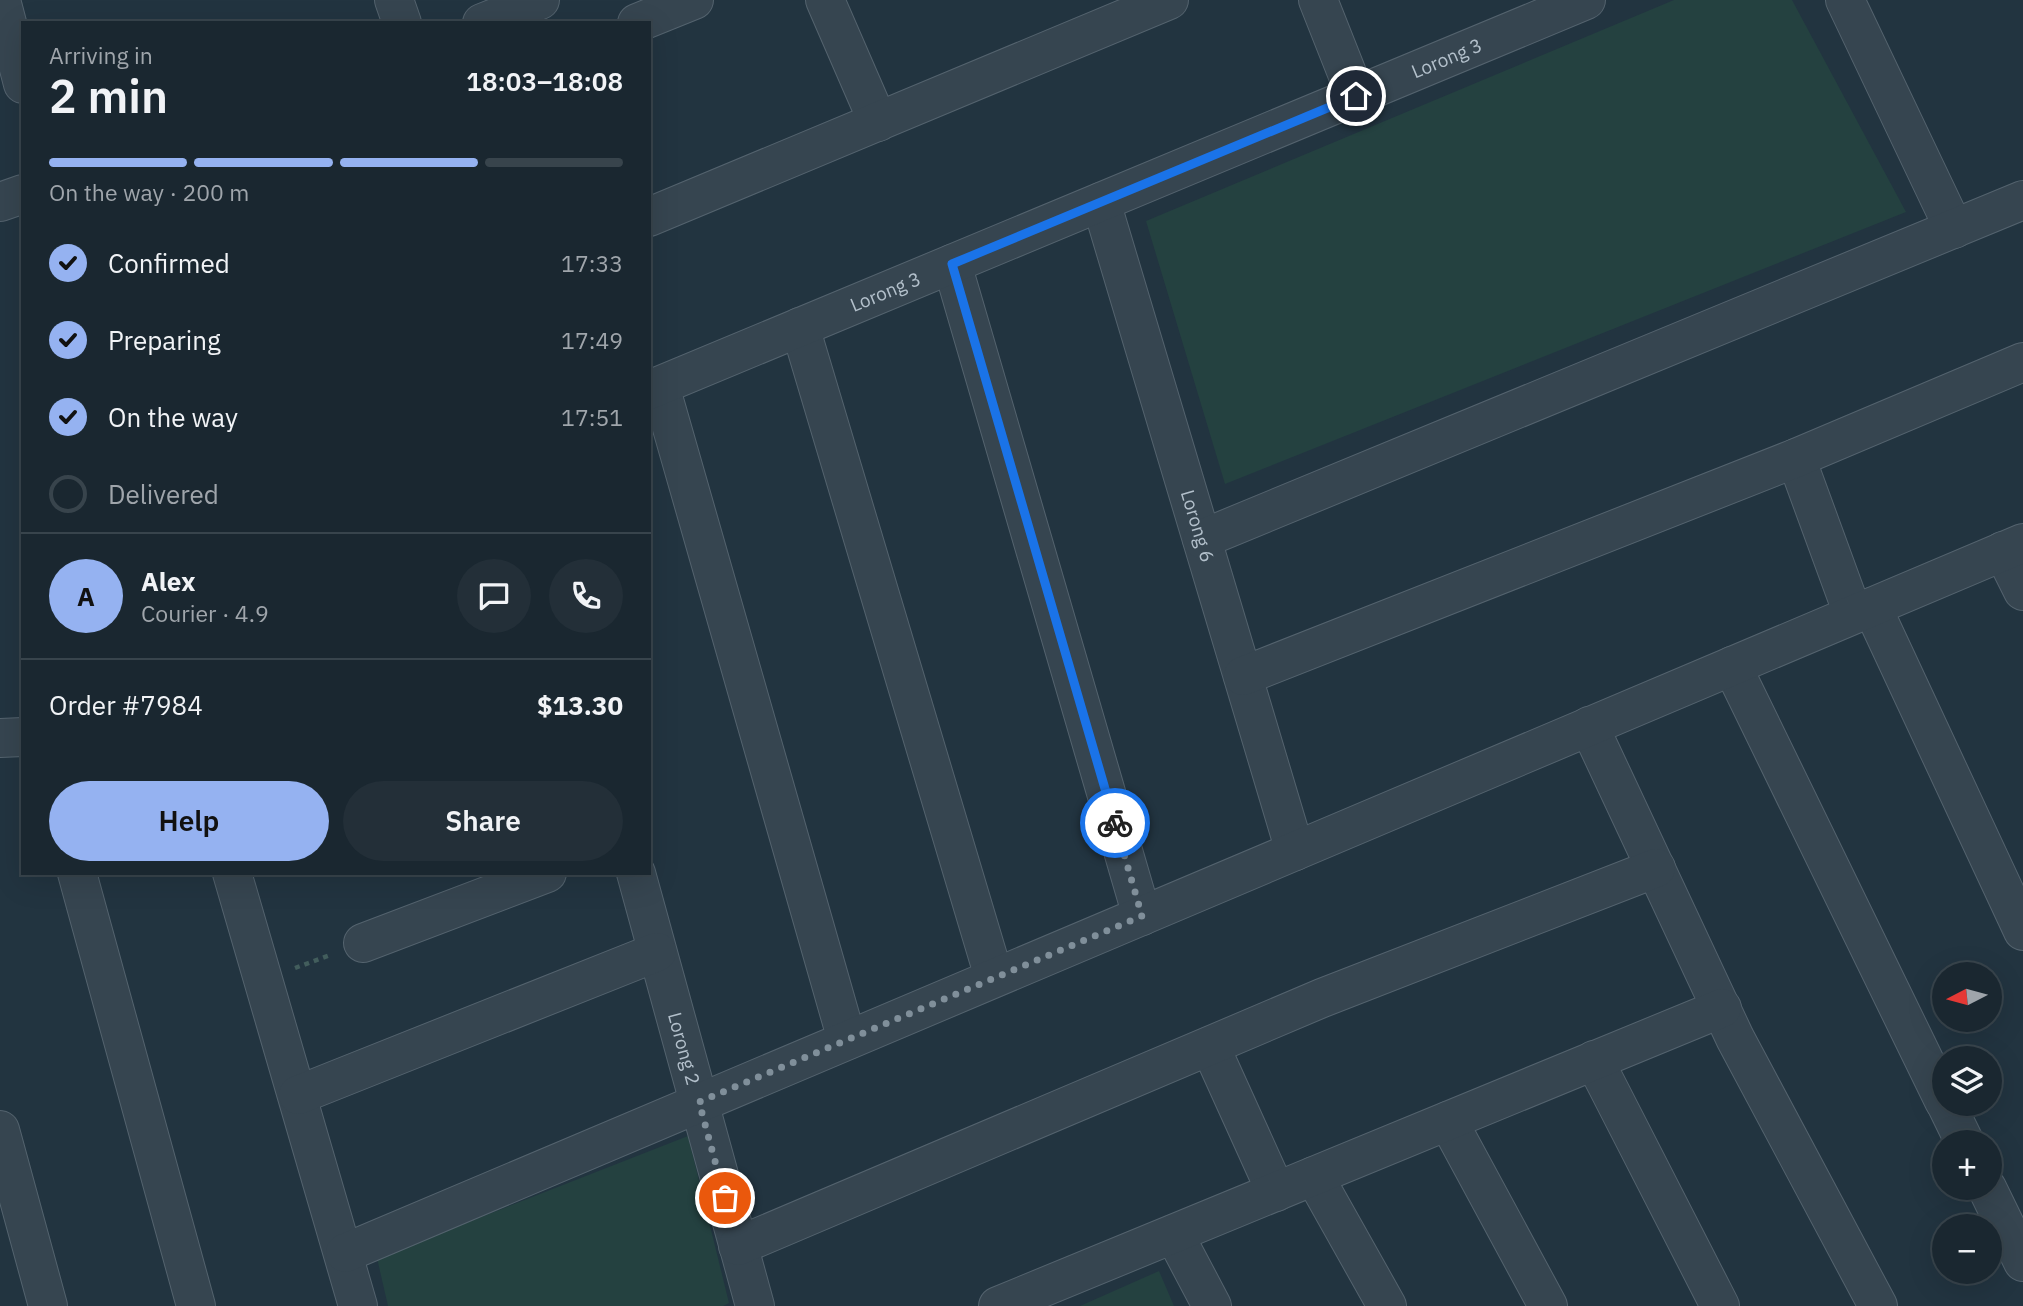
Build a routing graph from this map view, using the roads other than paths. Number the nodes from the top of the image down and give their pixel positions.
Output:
1 (394, 0) edge
2 (540, 0) edge
3 (694, 0) edge
4 (825, 0) edge
5 (1169, 0) edge
6 (1318, 0) edge
7 (1586, 0) edge
8 (1845, 0) edge
9 (11, 3) edge
10 (401, 21) edge
11 (487, 21) edge
12 (642, 21) edge
13 (21, 70) edge
14 (1356, 96) junction
15 (878, 122) junction
16 (21, 195) edge
17 (2023, 200) edge
18 (0, 202) edge
19 (1101, 202) junction
20 (651, 216) edge
21 (1954, 229) junction
22 (952, 264) junction
23 (800, 327) junction
24 (2023, 362) edge
25 (654, 388) edge
26 (1796, 457) junction
27 (1202, 539) junction
28 (2013, 547) edge
29 (2023, 590) edge
30 (1862, 611) junction
31 (1732, 666) junction
32 (1242, 676) junction
33 (1589, 726) junction
34 (21, 737) edge
35 (0, 738) edge
36 (1295, 851) junction
37 (1656, 868) junction
38 (78, 875) edge
39 (233, 875) edge
40 (542, 875) edge
41 (637, 875) edge
42 (1142, 916) junction
43 (2023, 931) edge
44 (363, 943) road end
45 (657, 952) junction
46 (994, 977) junction
47 (1722, 1008) junction
48 (847, 1040) junction
49 (1210, 1046) junction
50 (1594, 1060) junction
51 (1932, 1076) edge
52 (298, 1095) junction
53 (699, 1102) junction
54 (1448, 1121) junction
55 (0, 1130) edge
56 (1314, 1176) junction
57 (1276, 1192) junction
58 (1993, 1200) edge
59 (1174, 1234) junction
60 (738, 1247) junction
61 (345, 1253) junction
62 (2023, 1262) edge
63 (48, 1306) edge
64 (196, 1306) edge
65 (358, 1306) edge
66 (755, 1306) edge
67 (998, 1306) edge
68 (1212, 1306) edge
69 (1387, 1306) edge
70 (1548, 1306) edge
71 (1720, 1306) edge
72 (1878, 1306) edge

1 - 10 street
2 - 11 street
3 - 12 street
4 - 15 street
5 - 15 street
6 - 14 street
7 - 14 street, Lorong 3
8 - 21 street
9 - 13 street
14 - 19 street, Lorong 3
15 - 20 street
16 - 18 street
17 - 21 street
19 - 22 street, Lorong 3
19 - 27 street, Lorong 6
21 - 27 street
22 - 23 street, Lorong 3
22 - 42 street
23 - 25 street, Lorong 3
23 - 46 street
24 - 26 street
25 - 48 street
26 - 30 street
26 - 32 street
27 - 32 street, Lorong 6
28 - 29 street
28 - 30 street
30 - 31 street
30 - 43 street
31 - 33 street
31 - 51 street
32 - 36 street, Lorong 6
33 - 36 street
33 - 37 street
34 - 35 street
36 - 42 street
37 - 47 street
37 - 49 street
38 - 64 street
39 - 52 street
40 - 44 street
41 - 45 street, Lorong 2
42 - 46 street
45 - 52 street
45 - 53 street, Lorong 2
46 - 48 street
47 - 50 street
47 - 72 street
48 - 53 street
49 - 57 street
49 - 60 street
50 - 54 street
50 - 71 street
52 - 61 street
53 - 60 street, Lorong 2
53 - 61 street
54 - 56 street
54 - 70 street
55 - 63 street
56 - 57 street
56 - 69 street
57 - 59 street
58 - 62 street
59 - 67 street
59 - 68 street
60 - 66 street, Lorong 2
61 - 65 street

